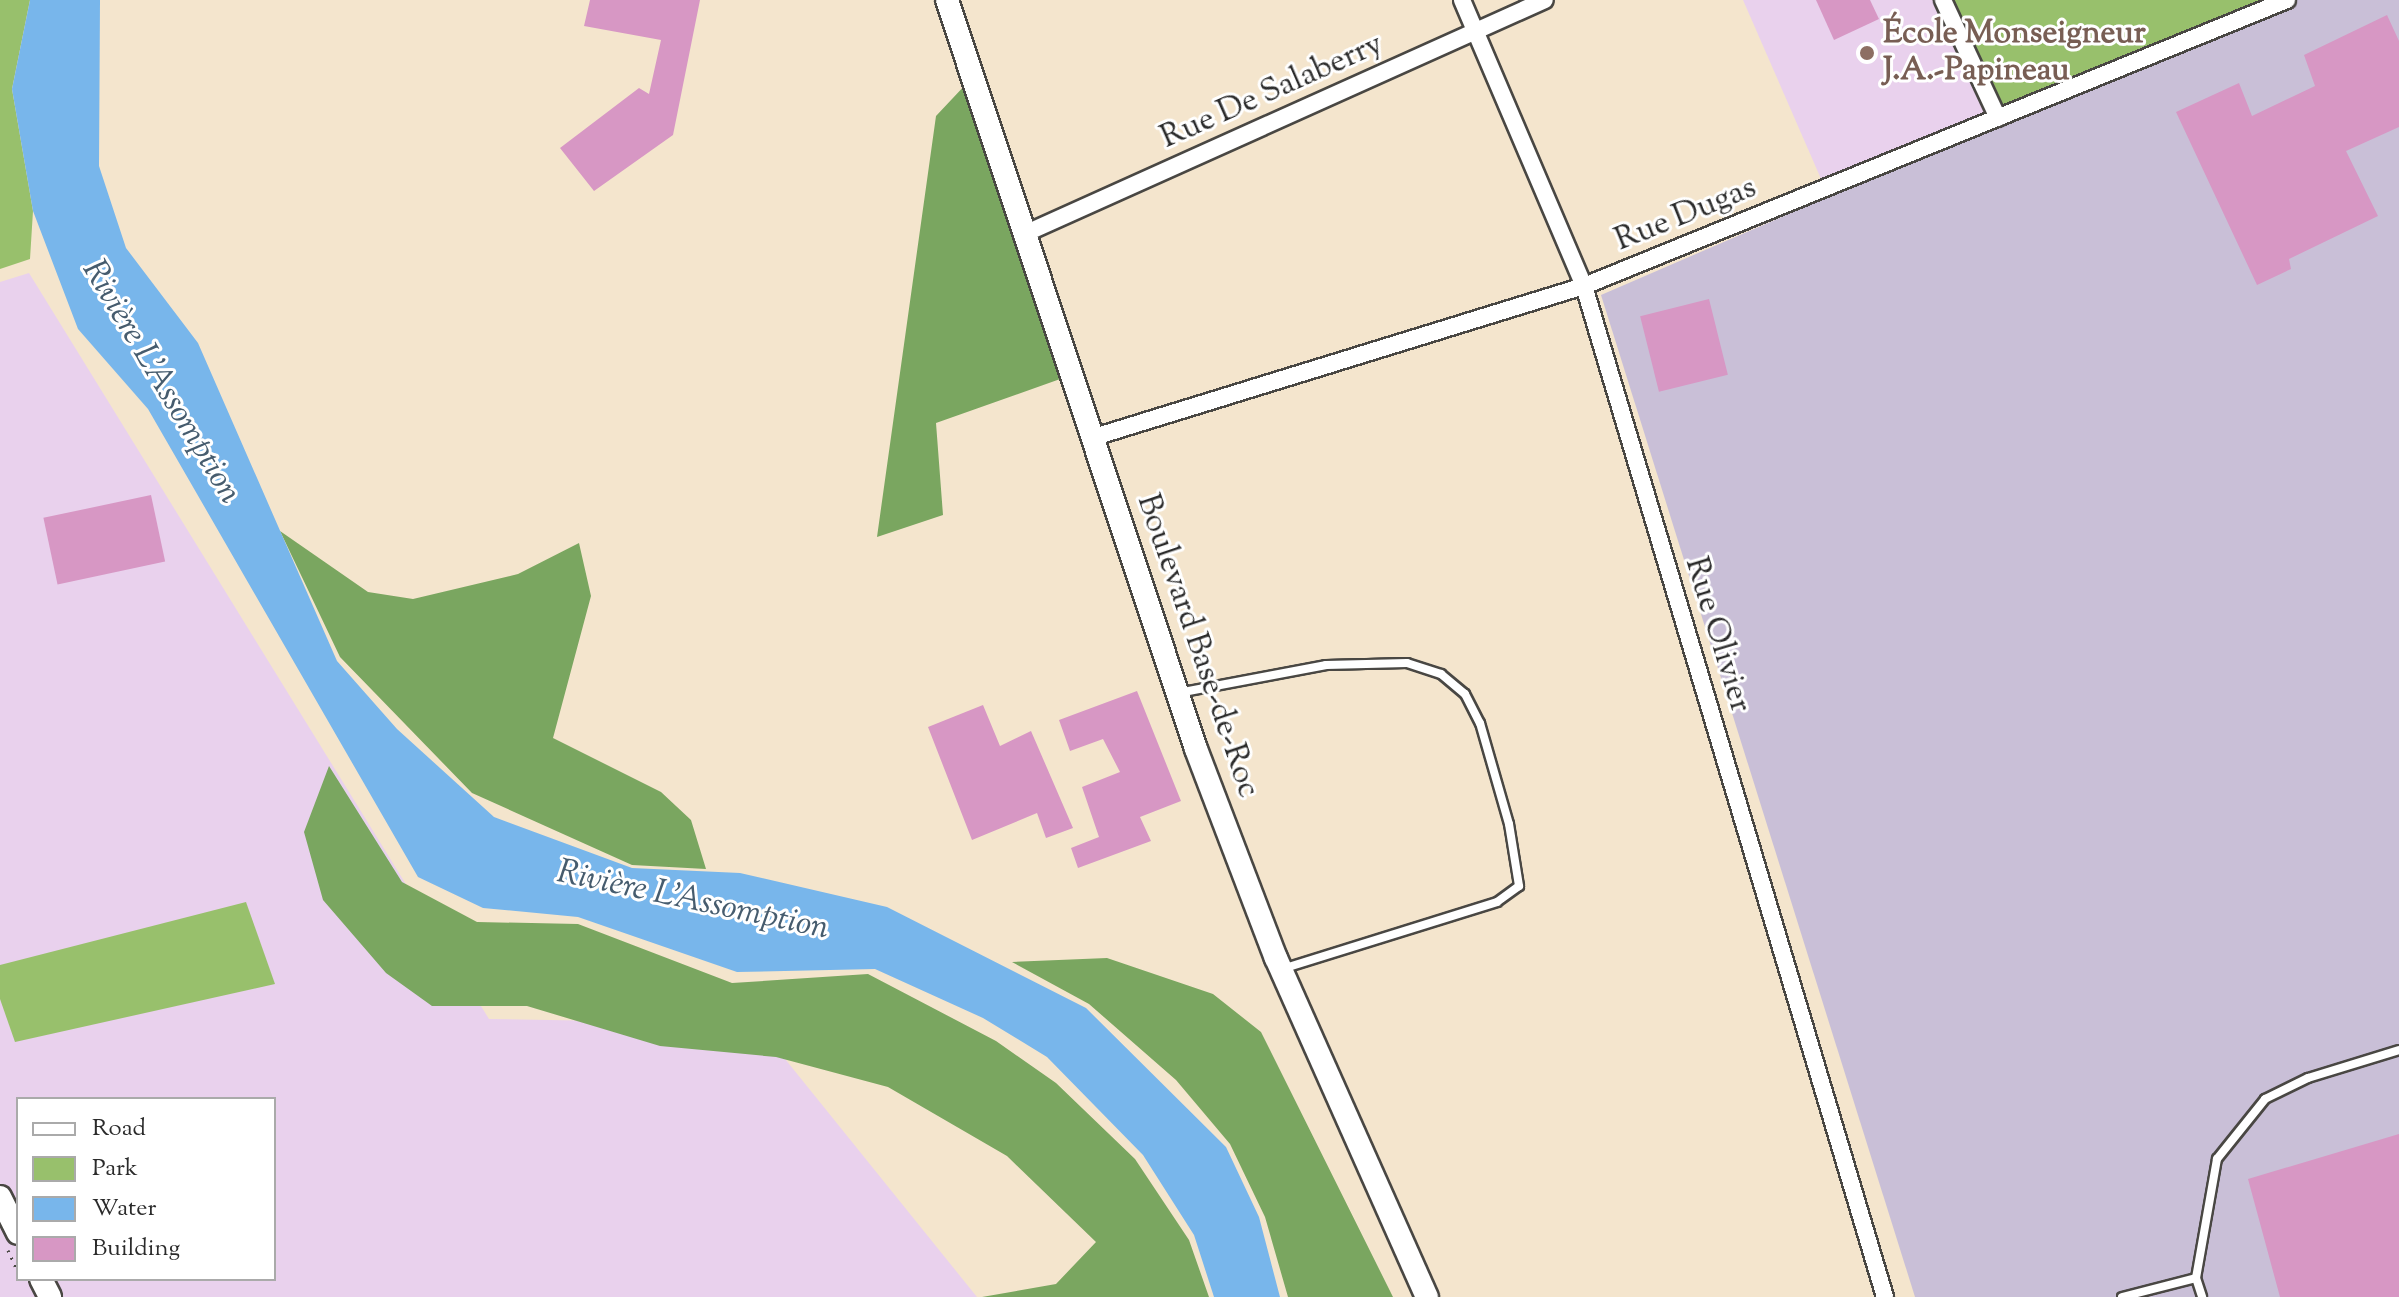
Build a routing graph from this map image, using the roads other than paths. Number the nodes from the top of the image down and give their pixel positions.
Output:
1 (947, 0) edge
2 (1462, 0) edge
3 (1545, 0) edge
4 (1943, 0) edge
5 (2287, 0) edge
6 (1475, 31) junction
7 (1998, 118) junction
8 (1022, 235) junction
9 (1584, 286) junction
10 (1091, 438) junction
11 (1177, 693) junction
12 (1281, 969) junction
13 (2399, 1050) edge
14 (0, 1197) edge
15 (16, 1229) edge
16 (2196, 1278) junction
17 (1427, 1297) edge
18 (1885, 1297) edge
19 (2122, 1297) edge
20 (2202, 1297) edge

1 - 8 street, Boulevard Base-de-Roc
2 - 6 street, Rue Olivier
3 - 6 street, Rue De Salaberry
4 - 7 street
5 - 7 street, Rue Dugas
6 - 8 street, Rue De Salaberry
6 - 9 street, Rue Olivier
7 - 9 street, Rue Dugas
8 - 10 street, Boulevard Base-de-Roc
9 - 10 street, Rue Dugas
9 - 18 street, Rue Olivier
10 - 11 street, Boulevard Base-de-Roc
11 - 12 street, Boulevard Base-de-Roc
11 - 12 lane
12 - 17 street, Boulevard Base-de-Roc
13 - 16 lane
14 - 15 street
16 - 19 lane
16 - 20 lane

